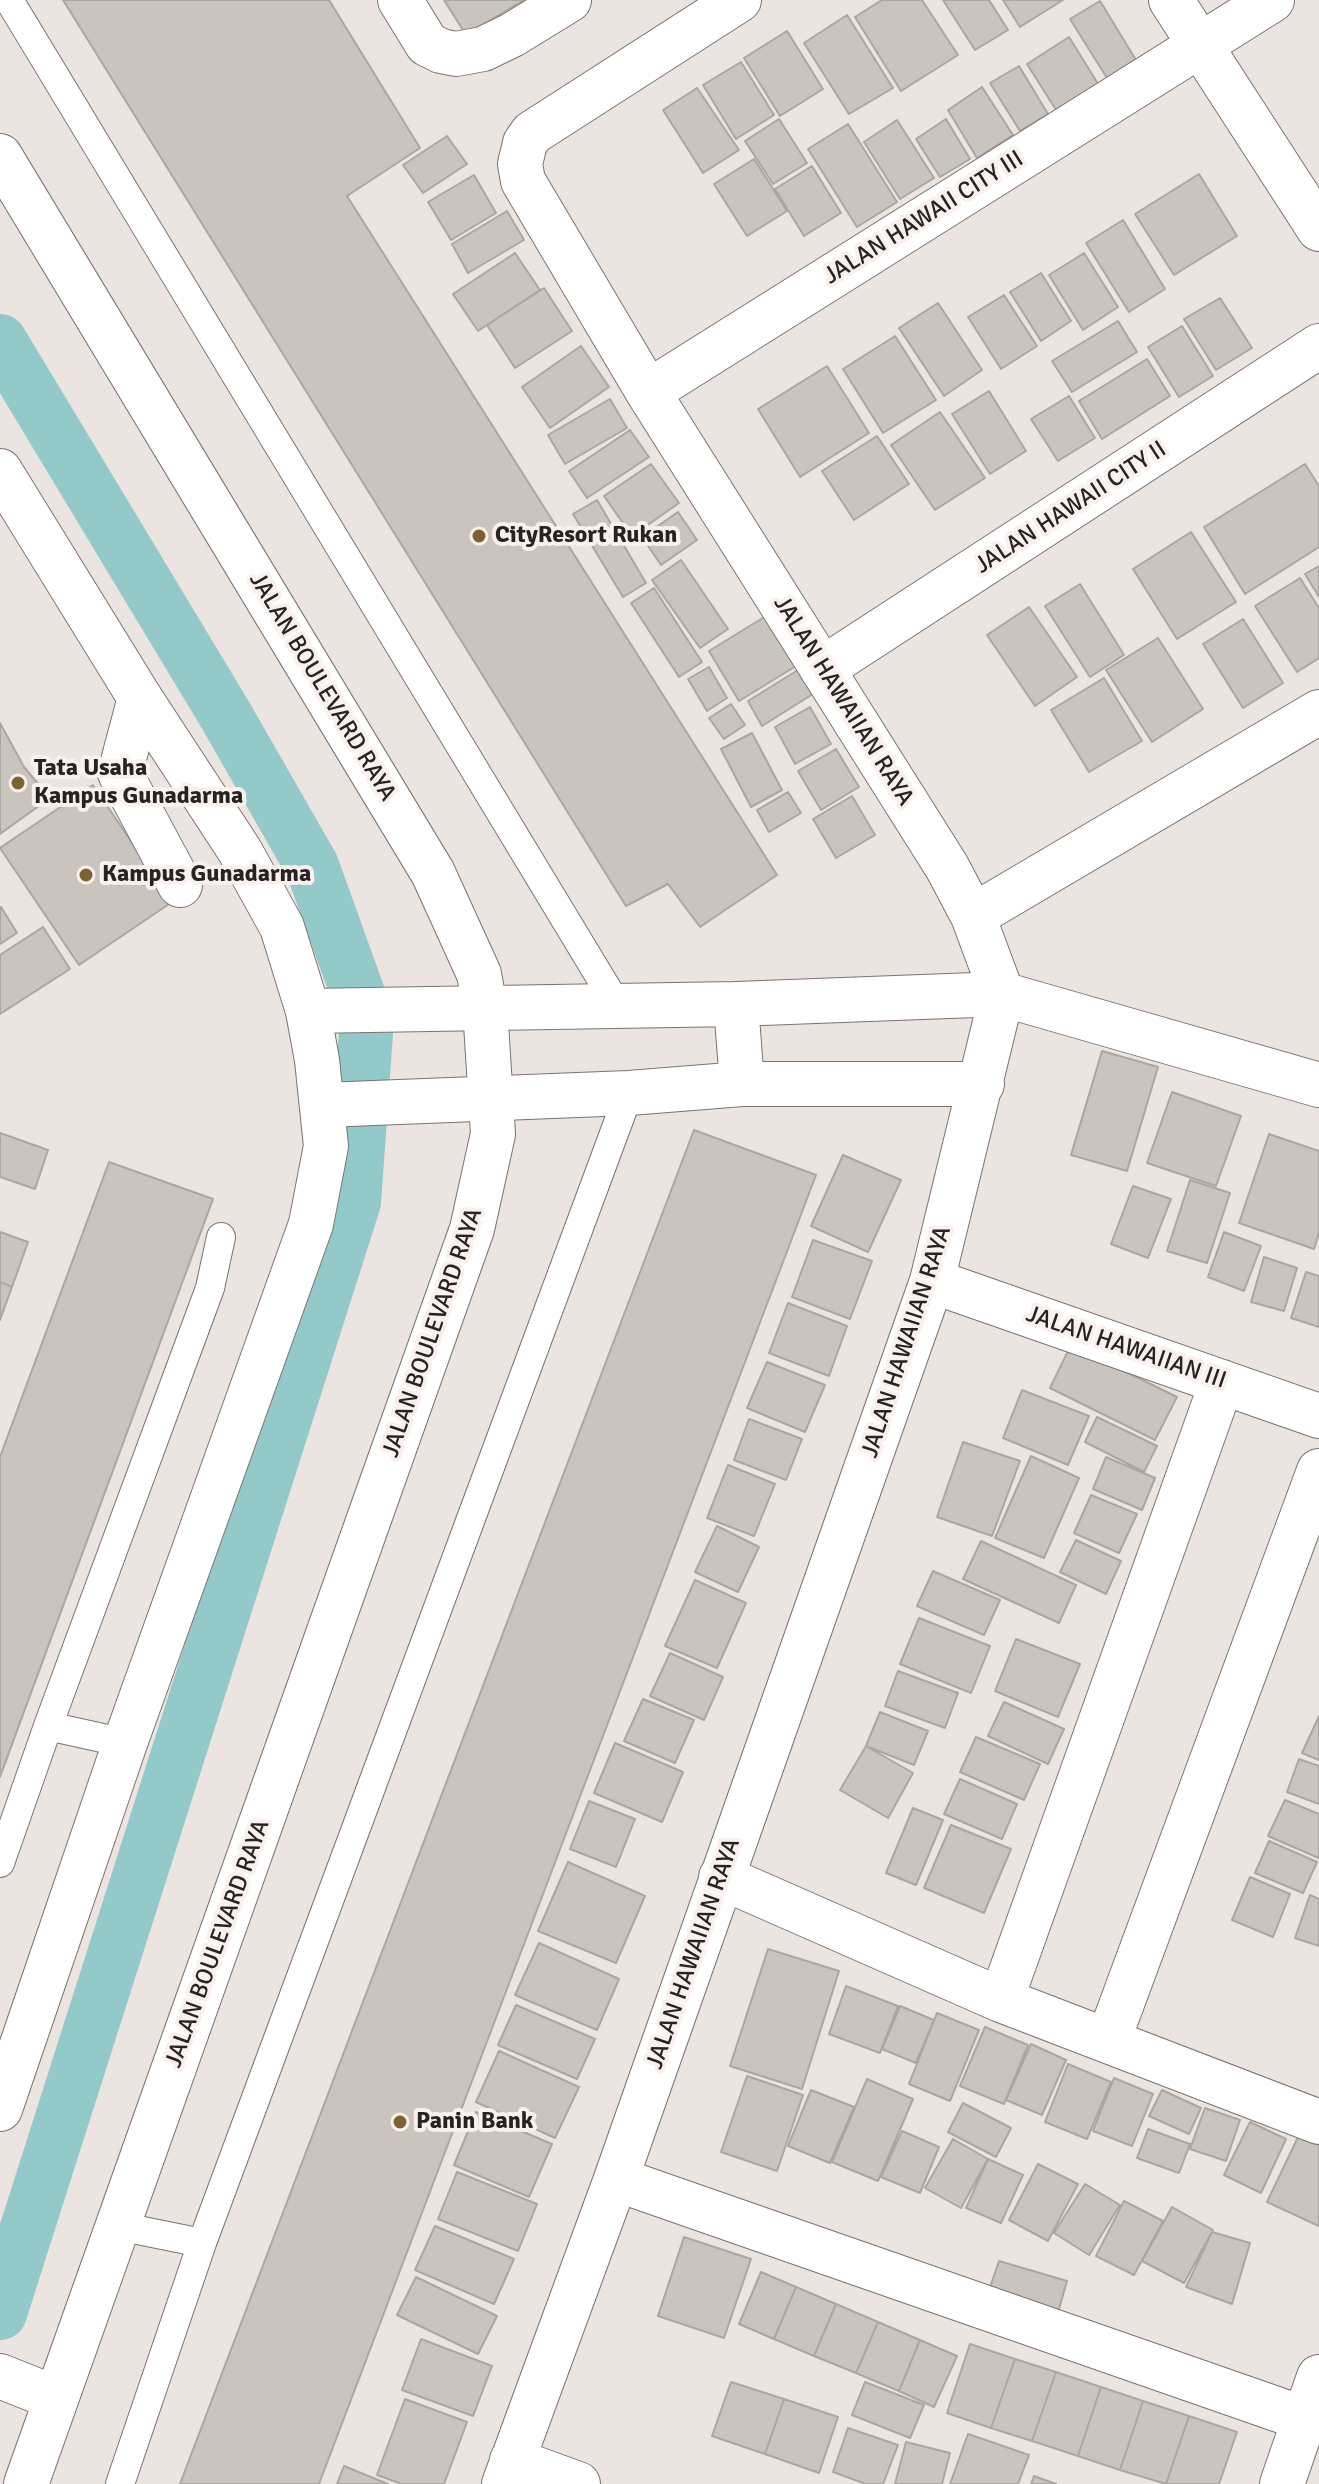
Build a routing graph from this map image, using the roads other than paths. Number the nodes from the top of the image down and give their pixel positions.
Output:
1 (9, 0) edge
2 (400, 0) edge
3 (569, 0) edge
4 (739, 0) edge
5 (1171, 0) edge
6 (1272, 0) edge
7 (1200, 45) junction
8 (0, 156) edge
9 (1319, 229) edge
10 (1319, 346) edge
11 (648, 392) junction
12 (0, 471) edge
13 (822, 669) junction
14 (140, 698) junction
15 (1319, 712) edge
16 (180, 885) dead end
17 (973, 916) junction
18 (1002, 994) junction
19 (736, 1004) junction
20 (617, 1005) junction
21 (467, 1008) junction
22 (327, 1010) junction
23 (742, 1084) junction
24 (982, 1084) junction
25 (1319, 1085) edge
26 (629, 1093) junction
27 (476, 1098) junction
28 (340, 1104) junction
29 (221, 1237) dead end
30 (932, 1281) junction
31 (1222, 1382) junction
32 (1319, 1416) edge
33 (1319, 1471) edge
34 (48, 1726) junction
35 (125, 1743) junction
36 (0, 1863) edge
37 (721, 1877) junction
38 (1001, 2000) junction
39 (1108, 2041) junction
40 (0, 2109) edge
41 (1319, 2122) edge
42 (616, 2179) junction
43 (118, 2226) junction
44 (202, 2243) junction
45 (0, 2376) edge
46 (1319, 2377) edge
47 (49, 2395) junction
48 (1305, 2419) junction
49 (508, 2472) edge
50 (26, 2484) edge
51 (120, 2484) edge
52 (578, 2484) edge
53 (1282, 2484) edge

1 - 20 lane
2 - 3 street
4 - 11 street, JALAN HAWAIIAN RAYA
5 - 7 street
6 - 7 street, JALAN HAWAII CITY III
7 - 9 street
7 - 11 street, JALAN HAWAII CITY III
8 - 21 street, JALAN BOULEVARD RAYA
10 - 13 street, JALAN HAWAII CITY II
11 - 13 street, JALAN HAWAIIAN RAYA
12 - 14 street
13 - 17 street, JALAN HAWAIIAN RAYA
14 - 16 street
14 - 22 street
15 - 17 street
17 - 18 street, JALAN HAWAIIAN RAYA
18 - 19 street
18 - 24 street, JALAN HAWAIIAN RAYA
18 - 25 street
19 - 20 street
19 - 23 street
20 - 21 street
21 - 22 street
21 - 27 street, JALAN BOULEVARD RAYA
22 - 28 street
23 - 24 street
23 - 26 street
24 - 30 street, JALAN HAWAIIAN RAYA
26 - 27 street
26 - 44 lane
27 - 28 street
27 - 43 street, JALAN BOULEVARD RAYA
28 - 35 street
29 - 34 lane
30 - 31 street, JALAN HAWAIIAN III
30 - 37 street, JALAN HAWAIIAN RAYA
31 - 32 street, JALAN HAWAIIAN III
31 - 38 street
33 - 39 street
34 - 35 lane
34 - 36 lane
35 - 40 street
37 - 38 street
37 - 42 street, JALAN HAWAIIAN RAYA
38 - 39 street
39 - 41 street
42 - 48 street
42 - 49 street, JALAN HAWAIIAN RAYA
43 - 44 lane
43 - 47 street, JALAN BOULEVARD RAYA
44 - 51 lane
45 - 47 street
46 - 48 street
47 - 50 street, JALAN BOULEVARD RAYA
48 - 53 street
49 - 52 street

